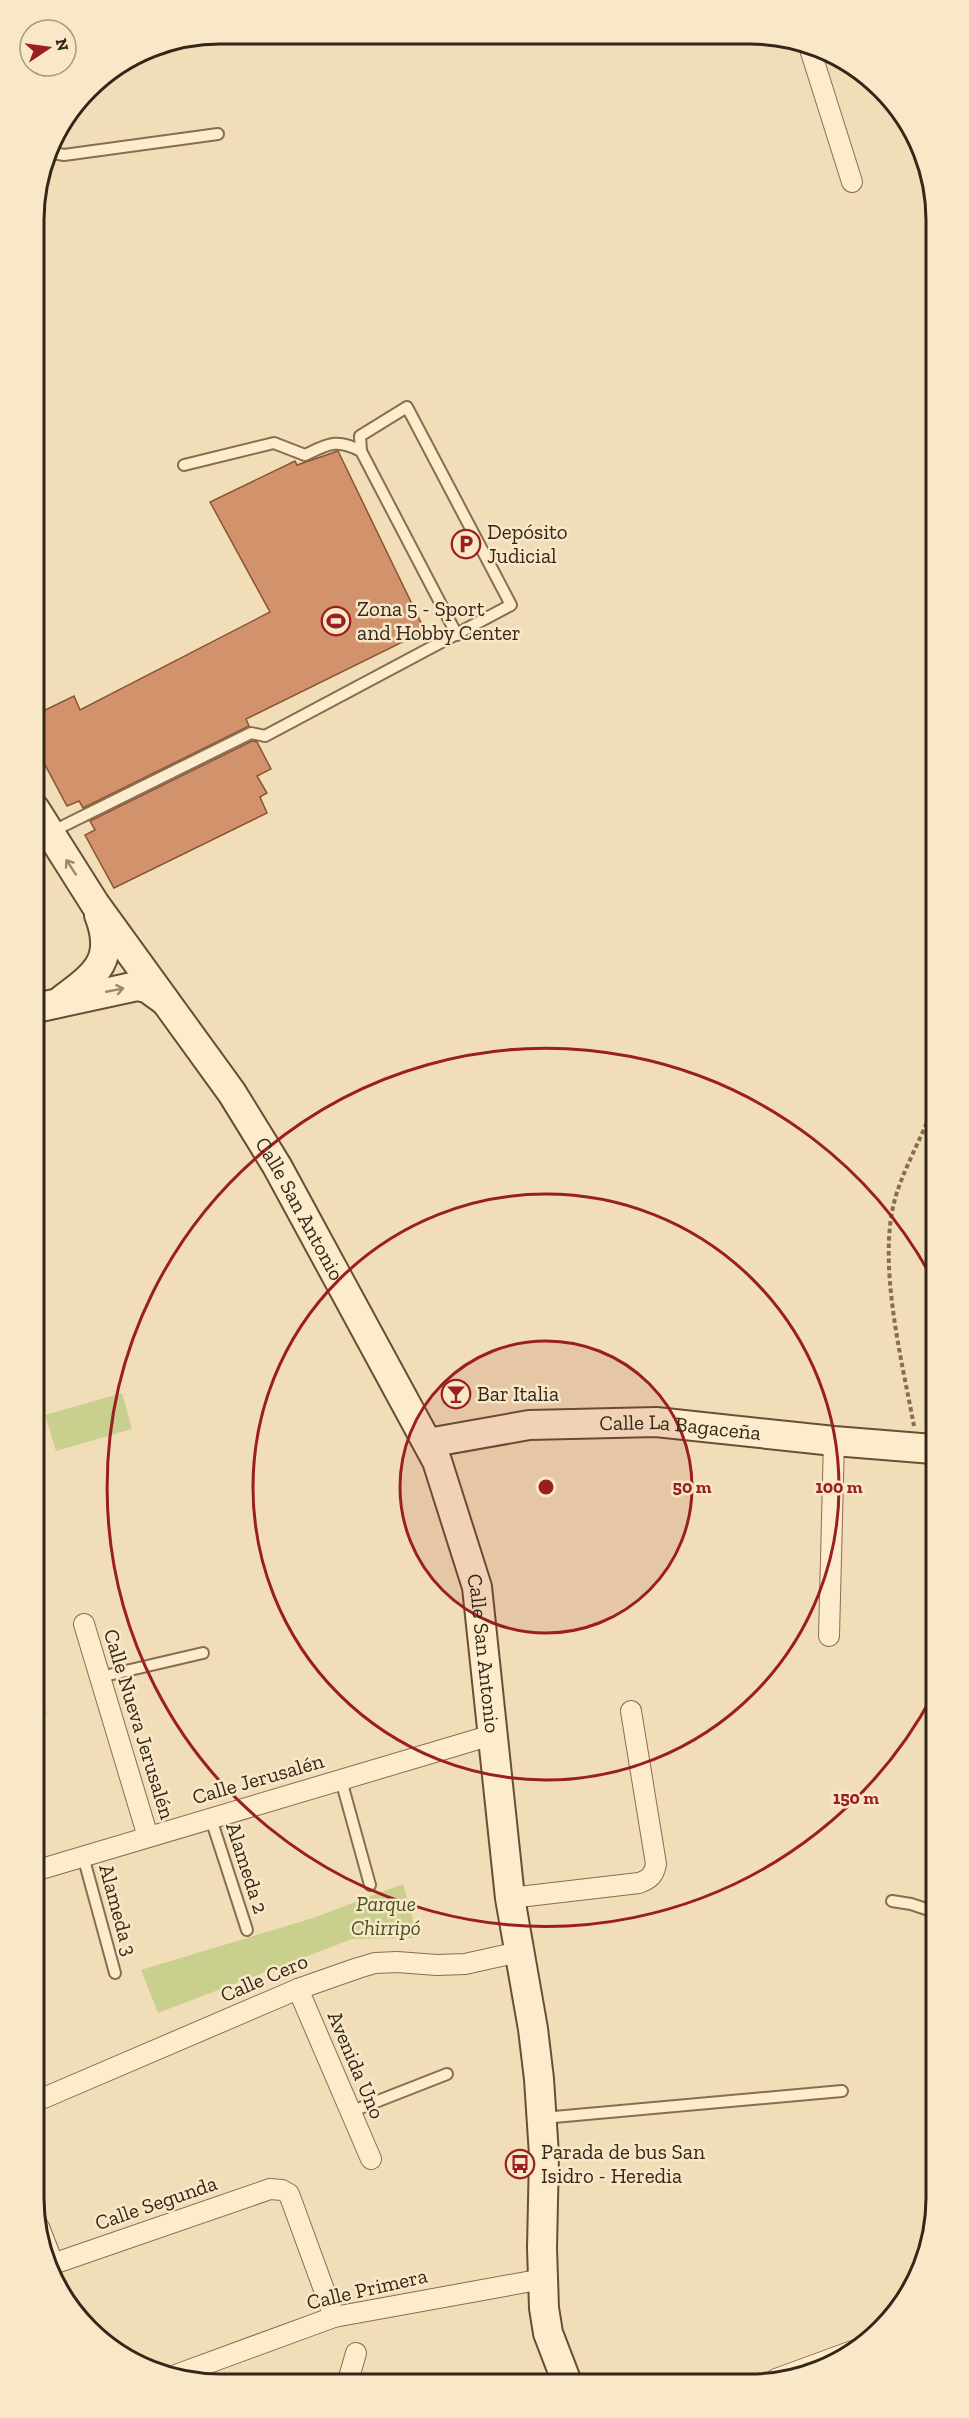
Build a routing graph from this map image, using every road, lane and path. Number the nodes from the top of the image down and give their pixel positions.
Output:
1 (812, 56) edge
2 (218, 134) dead end
3 (57, 154) edge
4 (852, 182) dead end
5 (361, 451) junction
6 (184, 465) dead end
7 (457, 635) junction
8 (44, 836) edge
9 (44, 840) edge
10 (95, 904) junction
11 (165, 1001) junction
12 (49, 1004) edge
13 (926, 1126) edge
14 (834, 1441) junction
15 (428, 1443) junction
16 (925, 1446) edge
17 (926, 1448) edge
18 (84, 1624) dead end
19 (829, 1636) dead end
20 (203, 1653) dead end
21 (100, 1677) junction
22 (631, 1711) dead end
23 (492, 1736) junction
24 (341, 1780) junction
25 (211, 1819) junction
26 (148, 1837) junction
27 (83, 1856) junction
28 (44, 1868) edge
29 (370, 1885) dead end
30 (510, 1898) junction
31 (892, 1902) dead end
32 (925, 1909) edge
33 (247, 1930) dead end
34 (519, 1952) junction
35 (115, 1973) dead end
36 (297, 1989) junction
37 (447, 2074) dead end
38 (842, 2091) dead end
39 (44, 2098) edge
40 (350, 2112) junction
41 (542, 2118) junction
42 (371, 2159) dead end
43 (56, 2263) edge
44 (543, 2279) junction
45 (334, 2317) junction
46 (356, 2353) dead end
47 (186, 2371) edge
48 (350, 2374) edge
49 (564, 2374) edge

1 - 4 street
2 - 3 lane
5 - 6 lane
5 - 7 lane
5 - 7 lane
7 - 8 lane
10 -> 9 main road
10 - 11 main road, Calle San Antonio
10 - 12 main road
12 -> 11 main road
11 - 15 main road, Calle San Antonio
13 - 16 path
14 - 15 main road, Calle La Bagaceña
14 - 17 main road, Calle La Bagaceña
14 - 19 street
15 - 23 main road, Calle San Antonio
18 - 21 street, Calle Nueva Jerusalén
20 - 21 lane
21 - 26 street, Calle Nueva Jerusalén
22 - 30 street
23 - 24 street, Calle Jerusalén
23 - 30 main road, Calle San Antonio
24 - 25 street, Calle Jerusalén
24 - 29 lane
25 - 26 street, Calle Jerusalén
25 - 33 lane, Alameda 2
26 - 27 street, Calle Jerusalén
27 - 28 street, Calle Jerusalén
27 - 35 lane, Alameda 3
30 - 34 main road, Calle San Antonio
31 - 32 lane
34 - 36 street, Calle Cero
34 - 41 main road, Calle San Antonio
36 - 39 street, Calle Cero
36 - 40 street, Avenida Uno
37 - 40 lane
38 - 41 lane
40 - 42 street, Avenida Uno
41 - 44 main road, Calle San Antonio
43 - 45 street, Calle Segunda
44 - 45 street, Calle Primera
44 - 49 main road, Calle San Antonio
45 - 47 street, Calle Primera
46 - 48 street

